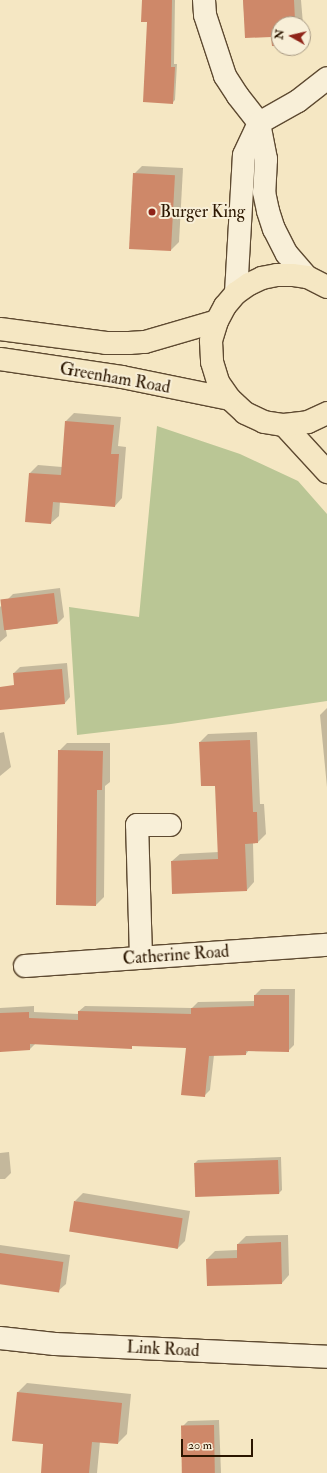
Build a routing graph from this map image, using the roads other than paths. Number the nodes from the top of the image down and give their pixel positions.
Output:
1 (204, 0) edge
2 (327, 78) edge
3 (259, 123) junction
4 (307, 277) junction
5 (327, 287) edge
6 (236, 293) junction
7 (217, 321) junction
8 (0, 329) edge
9 (0, 359) edge
10 (230, 399) junction
11 (327, 413) edge
12 (284, 425) junction
13 (327, 472) edge
14 (170, 825) dead end
15 (327, 945) edge
16 (141, 957) junction
17 (25, 966) dead end
18 (0, 1338) edge
19 (327, 1357) edge

1 - 3 street
2 - 3 street
3 - 4 street
3 - 6 street
4 - 5 main road
4 - 6 main road
6 - 7 main road
7 - 8 main road, Greenham Road
7 - 10 main road
9 - 10 main road, Greenham Road
10 - 12 main road
11 - 12 main road
12 - 13 main road
14 - 16 street
15 - 16 street, Catherine Road
16 - 17 street, Catherine Road
18 - 19 street, Link Road

